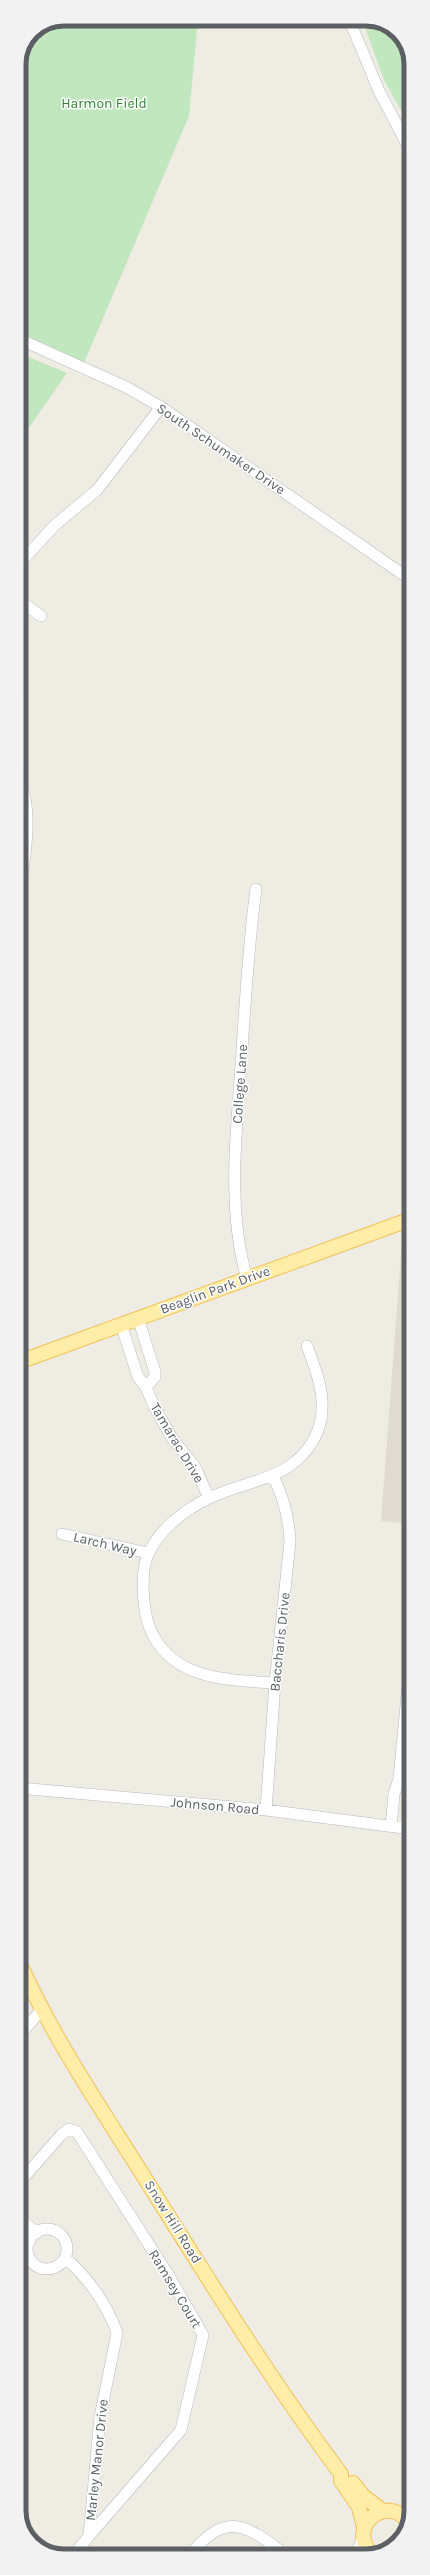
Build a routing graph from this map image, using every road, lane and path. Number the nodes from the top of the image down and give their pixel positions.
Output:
1 (352, 26) edge
2 (404, 139) edge
3 (26, 342) edge
4 (161, 407) junction
5 (26, 556) edge
6 (404, 575) edge
7 (26, 605) edge
8 (41, 616) dead end
9 (26, 792) edge
10 (26, 832) edge
11 (256, 889) dead end
12 (404, 1222) edge
13 (247, 1279) junction
14 (138, 1318) junction
15 (121, 1324) junction
16 (307, 1346) dead end
17 (26, 1359) edge
18 (146, 1387) junction
19 (273, 1476) junction
20 (209, 1498) junction
21 (62, 1534) dead end
22 (148, 1554) junction
23 (275, 1683) junction
24 (404, 1740) edge
25 (26, 1789) edge
26 (266, 1810) junction
27 (391, 1827) junction
28 (404, 1828) edge
29 (26, 1976) edge
30 (42, 2009) junction
31 (26, 2028) edge
32 (26, 2175) edge
33 (26, 2228) edge
34 (26, 2234) edge
35 (33, 2237) junction
36 (65, 2258) junction
37 (340, 2474) junction
38 (383, 2511) junction
39 (403, 2519) edge
40 (364, 2531) junction
41 (89, 2536) junction
42 (79, 2549) edge
43 (195, 2549) edge
44 (278, 2549) edge
45 (358, 2549) edge
46 (368, 2549) edge

1 - 2 street
3 - 4 street, South Schumaker Drive
4 - 5 street
4 - 6 street, South Schumaker Drive
7 - 8 street
9 - 10 street
11 - 13 street, College Lane
12 - 13 main road, Beaglin Park Drive
13 - 14 main road, Beaglin Park Drive
14 - 15 main road, Beaglin Park Drive
14 - 18 street, Tamarac Drive
15 - 17 main road, Beaglin Park Drive
15 - 18 street, Tamarac Drive
16 - 19 street
18 - 20 street, Tamarac Drive
19 - 20 street
19 - 23 street, Baccharis Drive
20 - 22 street
21 - 22 street, Larch Way
22 - 23 street
23 - 26 street, Baccharis Drive
24 - 27 street
25 - 26 street, Johnson Road
26 - 27 street, Johnson Road
27 - 28 street, Johnson Road
29 - 30 main road, Snow Hill Road
30 - 31 street
30 - 37 main road, Snow Hill Road
32 - 41 street, Ramsey Court
33 - 35 street
34 - 35 street
35 - 36 street
35 - 36 street
36 - 41 street, Marley Manor Drive
37 - 38 main road, Snow Hill Road
37 - 40 main road, Snow Hill Road
38 - 39 main road, Snow Hill Road
38 - 40 main road
40 - 45 street
40 - 46 main road, Snow Hill Road
41 - 42 street, Marley Manor Drive
43 - 44 street

